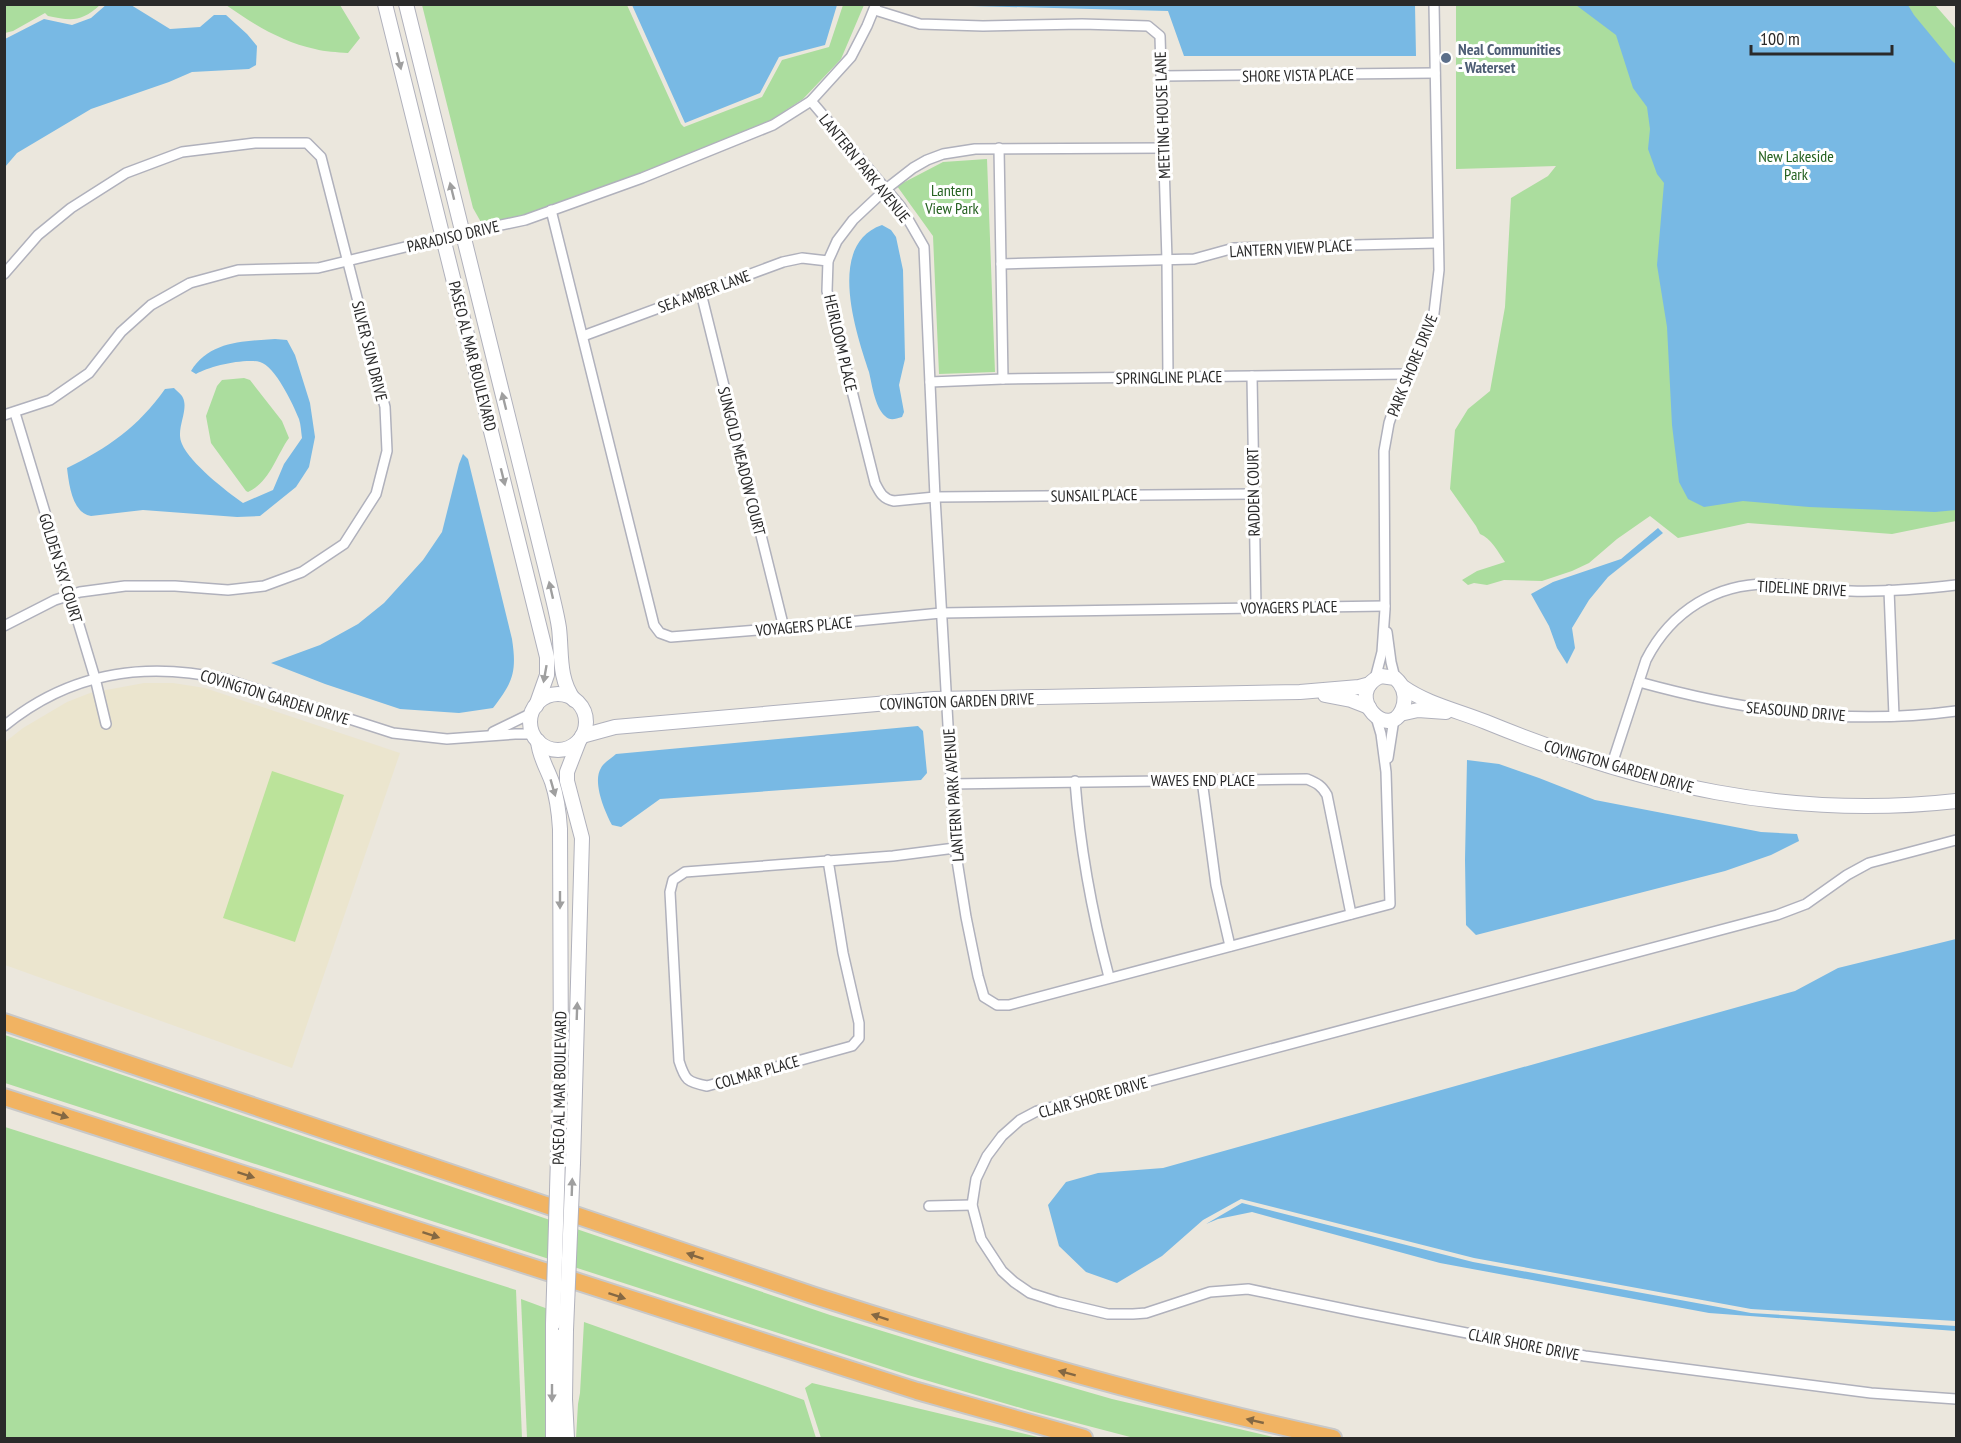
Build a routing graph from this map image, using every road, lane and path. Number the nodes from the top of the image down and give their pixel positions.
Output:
1 (385, 4) edge
2 (406, 4) edge
3 (1434, 4) edge
4 (875, 7) edge
5 (1435, 73) junction
6 (1161, 76) junction
7 (811, 101) junction
8 (999, 148) junction
9 (1163, 148) junction
10 (886, 189) junction
11 (551, 210) junction
12 (462, 232) junction
13 (443, 237) junction
14 (1438, 243) junction
15 (1167, 260) junction
16 (347, 261) junction
17 (828, 261) junction
18 (1002, 264) junction
19 (4, 274) edge
20 (701, 293) junction
21 (583, 336) junction
22 (1408, 374) junction
23 (1252, 376) junction
24 (1168, 377) junction
25 (1003, 379) junction
26 (930, 382) junction
27 (15, 413) junction
28 (4, 415) edge
29 (1252, 494) junction
30 (935, 497) junction
31 (1956, 585) edge
32 (1889, 590) junction
33 (69, 595) junction
34 (1385, 606) junction
35 (1256, 608) junction
36 (941, 613) junction
37 (1384, 618) junction
38 (4, 626) edge
39 (784, 628) junction
40 (95, 678) junction
41 (1373, 682) junction
42 (1638, 682) junction
43 (1399, 683) junction
44 (1300, 692) junction
45 (946, 699) junction
46 (579, 705) junction
47 (534, 710) junction
48 (1956, 711) edge
49 (1372, 712) junction
50 (1466, 714) junction
51 (1894, 716) junction
52 (1397, 717) junction
53 (106, 724) dead end
54 (4, 726) edge
55 (615, 727) junction
56 (485, 736) junction
57 (536, 738) junction
58 (581, 739) junction
59 (1611, 767) junction
60 (1386, 772) junction
61 (1202, 780) junction
62 (1075, 782) junction
63 (950, 784) junction
64 (1956, 801) edge
65 (1956, 840) edge
66 (955, 848) junction
67 (828, 860) junction
68 (1351, 914) junction
69 (1230, 946) junction
70 (1109, 977) junction
71 (4, 1022) edge
72 (4, 1097) edge
73 (972, 1205) junction
74 (929, 1206) dead end
75 (1956, 1399) edge
76 (553, 1438) edge
77 (567, 1438) edge
78 (1084, 1438) edge
79 (1333, 1438) edge

1 -> 13 main road, PASEO AL MAR BOULEVARD
12 -> 2 main road, PASEO AL MAR BOULEVARD
3 - 5 street, PARK SHORE DRIVE
4 - 6 street, MEETING HOUSE LANE
4 - 7 street, PARADISO DRIVE
5 - 6 street, SHORE VISTA PLACE
5 - 14 street, PARK SHORE DRIVE
6 - 9 street, MEETING HOUSE LANE
7 - 10 street, LANTERN PARK AVENUE
7 - 11 street, PARADISO DRIVE
8 - 9 street, HEIRLOOM PLACE
8 - 10 street, HEIRLOOM PLACE
8 - 18 street
9 - 15 street, MEETING HOUSE LANE
10 - 17 street, HEIRLOOM PLACE
10 - 26 street, LANTERN PARK AVENUE
11 - 12 street, PARADISO DRIVE
11 - 21 street, VOYAGERS PLACE
12 - 13 street, PARADISO DRIVE
46 -> 12 main road, PASEO AL MAR BOULEVARD
13 - 16 street, PARADISO DRIVE
13 -> 47 main road, PASEO AL MAR BOULEVARD
14 - 15 street, LANTERN VIEW PLACE
14 - 22 street, PARK SHORE DRIVE
15 - 18 street, LANTERN VIEW PLACE
15 - 24 street, MEETING HOUSE LANE
16 - 19 street, SILVER SUN DRIVE
16 - 27 street, PARADISO DRIVE
16 - 33 street, SILVER SUN DRIVE
17 - 20 street, SEA AMBER LANE
17 - 30 street, HEIRLOOM PLACE
18 - 25 street
20 - 21 street, SEA AMBER LANE
20 - 39 street, SUNGOLD MEADOW COURT
21 - 39 street, VOYAGERS PLACE
22 - 23 street, SPRINGLINE PLACE
22 - 34 street, PARK SHORE DRIVE
23 - 24 street, SPRINGLINE PLACE
23 - 29 street, RADDEN COURT
24 - 25 street, SPRINGLINE PLACE
25 - 26 street, SPRINGLINE PLACE
26 - 30 street, LANTERN PARK AVENUE
27 - 28 street, PARADISO DRIVE
27 - 33 street, GOLDEN SKY COURT
29 - 30 street, SUNSAIL PLACE
29 - 35 street, RADDEN COURT
30 - 36 street, LANTERN PARK AVENUE
31 - 32 street, TIDELINE DRIVE
32 - 42 street, TIDELINE DRIVE
32 - 51 street
33 - 38 street, SILVER SUN DRIVE
33 - 40 street, GOLDEN SKY COURT
34 - 35 street, VOYAGERS PLACE
34 - 37 street, PARK SHORE DRIVE
35 - 36 street, VOYAGERS PLACE
36 - 39 street, VOYAGERS PLACE
36 - 45 street, LANTERN PARK AVENUE
37 - 41 street, PARK SHORE DRIVE
37 - 43 street, PARK SHORE DRIVE
40 - 53 street, GOLDEN SKY COURT
40 - 54 street, COVINGTON GARDEN DRIVE
40 - 56 street, COVINGTON GARDEN DRIVE
41 - 43 main road, COVINGTON GARDEN DRIVE
41 - 44 main road, COVINGTON GARDEN DRIVE
41 - 49 main road
42 - 51 street, SEASOUND DRIVE
42 - 59 street, TIDELINE DRIVE
43 - 50 main road, COVINGTON GARDEN DRIVE
43 - 52 main road
44 - 45 main road, COVINGTON GARDEN DRIVE
44 - 49 main road, COVINGTON GARDEN DRIVE
45 - 55 main road, COVINGTON GARDEN DRIVE
45 - 63 street, LANTERN PARK AVENUE
46 - 47 main road
46 - 55 main road, COVINGTON GARDEN DRIVE
46 - 58 main road
47 - 56 street, COVINGTON GARDEN DRIVE
47 - 57 main road
48 - 51 street, SEASOUND DRIVE
49 - 52 main road, COVINGTON GARDEN DRIVE
49 - 60 street
50 - 52 main road, COVINGTON GARDEN DRIVE
50 - 59 main road, COVINGTON GARDEN DRIVE
52 - 60 street
55 - 58 main road, COVINGTON GARDEN DRIVE
56 - 57 street, COVINGTON GARDEN DRIVE
57 - 58 main road
57 -> 76 main road, PASEO AL MAR BOULEVARD, bridge
77 -> 58 main road, PASEO AL MAR BOULEVARD, bridge
59 - 64 main road, COVINGTON GARDEN DRIVE
60 - 68 street, LANTERN PARK AVENUE
61 - 62 street, WAVES END PLACE
61 - 68 street, WAVES END PLACE
61 - 69 street
62 - 63 street, WAVES END PLACE
62 - 70 street
63 - 66 street, LANTERN PARK AVENUE
65 - 73 street, CLAIR SHORE DRIVE
66 - 67 street, COLMAR PLACE
66 - 70 street, LANTERN PARK AVENUE
67 - 67 street, COLMAR PLACE
68 - 69 street, LANTERN PARK AVENUE
69 - 70 street, LANTERN PARK AVENUE
79 -> 71 highway
72 -> 78 highway
73 - 74 street
73 - 75 street, CLAIR SHORE DRIVE

